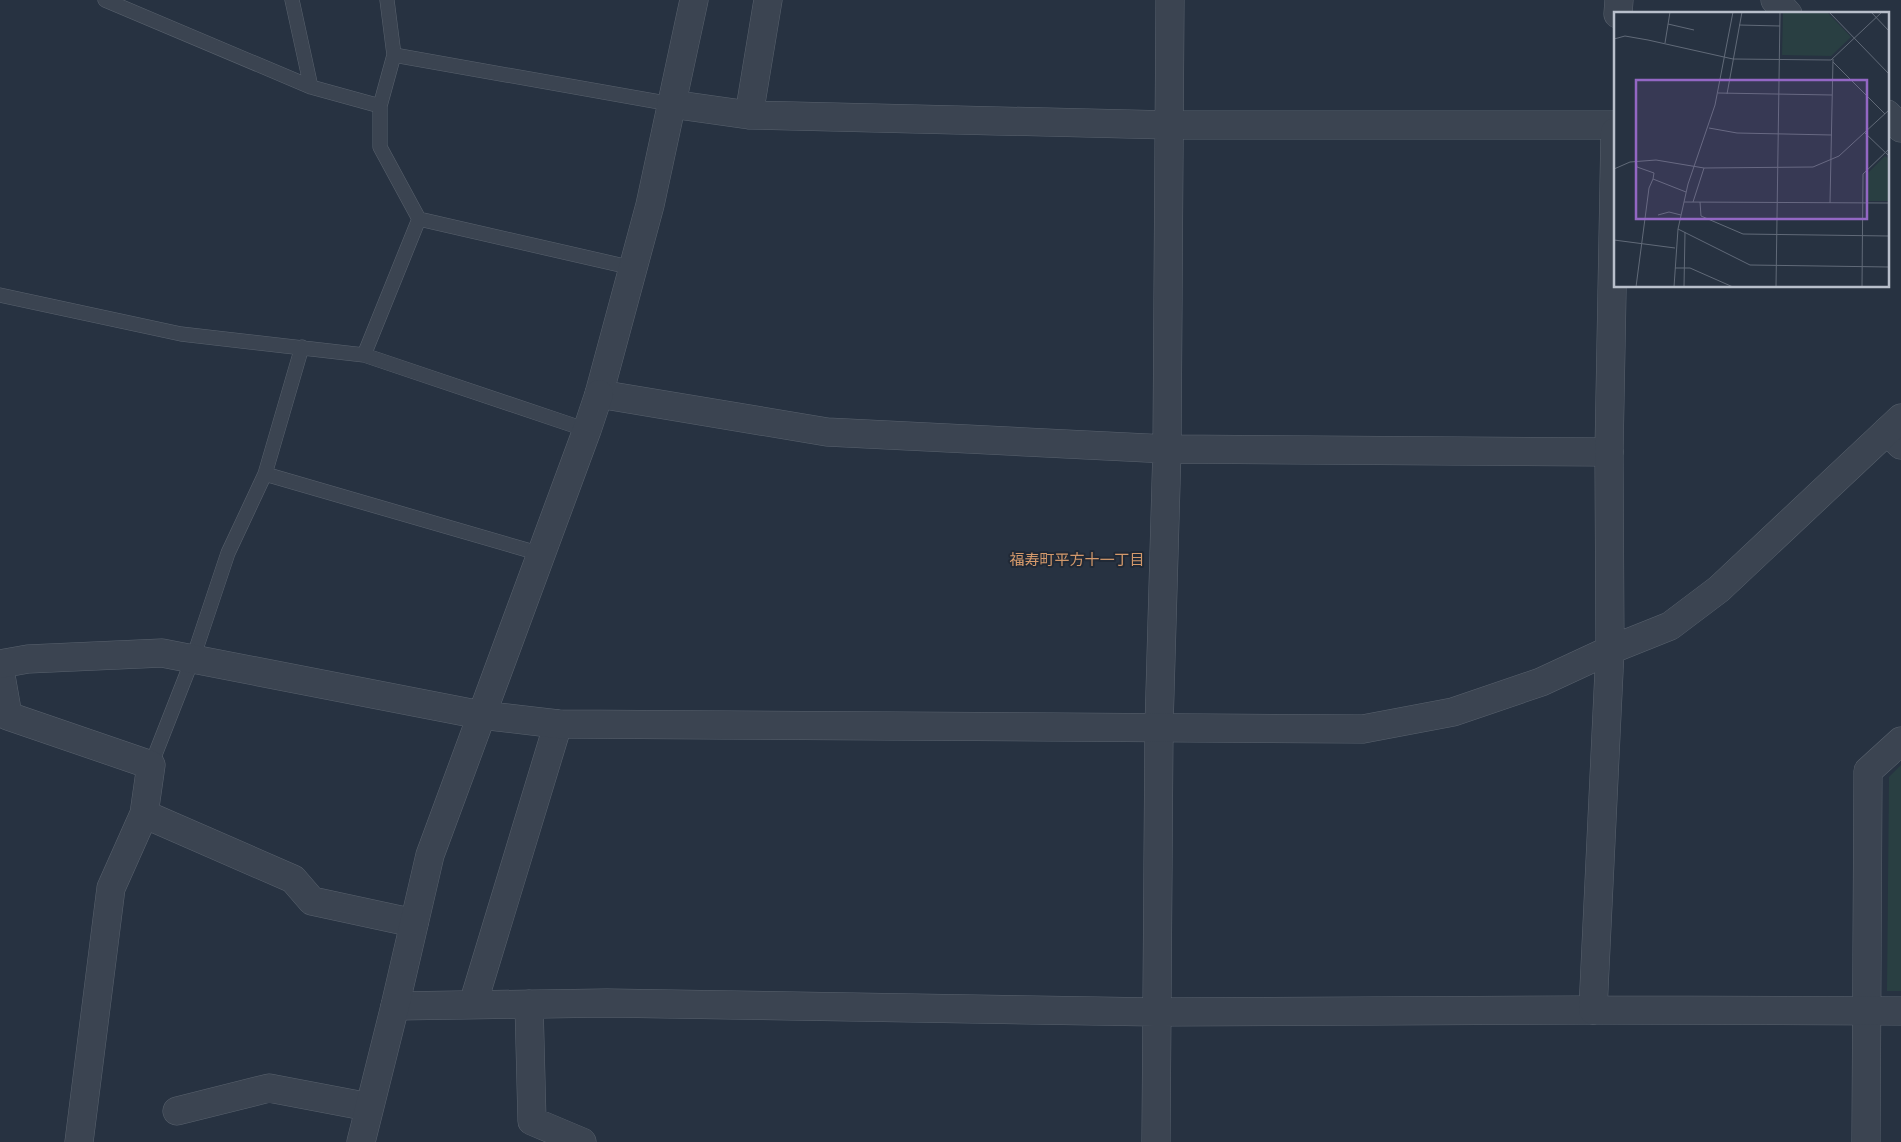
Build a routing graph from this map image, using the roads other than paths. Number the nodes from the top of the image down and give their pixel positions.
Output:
1 (105, 0) edge
2 (292, 0) edge
3 (387, 0) edge
4 (694, 0) edge
5 (768, 0) edge
6 (1170, 0) edge
7 (1775, 0) edge
8 (1786, 12) edge
9 (394, 55) junction
10 (312, 87) junction
11 (671, 104) junction
12 (380, 106) junction
13 (749, 115) junction
14 (1888, 115) edge
15 (1169, 125) junction
16 (1614, 125) edge
17 (1901, 128) edge
18 (1614, 185) edge
19 (419, 218) junction
20 (633, 268) junction
21 (0, 295) edge
22 (302, 347) junction
23 (364, 355) junction
24 (599, 394) junction
25 (587, 430) junction
26 (1896, 432) edge
27 (1167, 448) junction
28 (1609, 452) junction
29 (265, 474) junction
30 (541, 554) junction
31 (1610, 650) junction
32 (193, 658) junction
33 (0, 664) edge
34 (0, 670) edge
35 (481, 715) junction
36 (558, 724) junction
37 (1159, 727) junction
38 (1901, 741) edge
39 (151, 765) junction
40 (144, 814) junction
41 (414, 923) junction
42 (473, 1004) junction
43 (529, 1004) junction
44 (395, 1006) junction
45 (1593, 1010) junction
46 (1867, 1011) junction
47 (1156, 1012) junction
48 (1901, 1012) edge
49 (369, 1107) junction
50 (177, 1111) dead end
51 (79, 1142) edge
52 (361, 1142) edge
53 (582, 1142) edge
54 (1156, 1142) edge
55 (1866, 1142) edge

1 - 10 lane
2 - 10 lane
3 - 9 lane
4 - 11 street
5 - 13 street
6 - 15 street
7 - 8 street
9 - 11 lane
9 - 12 lane
10 - 12 lane
11 - 13 street
11 - 20 street
12 - 19 lane
13 - 15 street
14 - 17 street
15 - 16 street
15 - 27 street
18 - 28 street
19 - 20 lane
19 - 23 lane
20 - 24 street
21 - 22 lane
22 - 23 lane
22 - 29 lane
23 - 25 lane
24 - 25 street
24 - 27 street
25 - 30 street
26 - 31 street
27 - 28 street
27 - 37 street
28 - 31 street
29 - 30 lane
29 - 32 lane
30 - 35 street
31 - 37 street
31 - 45 street
32 - 33 street
32 - 35 street
32 - 39 lane
34 - 39 street
35 - 36 street
35 - 41 street
36 - 37 street
36 - 42 street
37 - 47 street
38 - 46 street
39 - 40 street
40 - 41 street
40 - 51 street
41 - 44 street
42 - 43 street
42 - 44 street
43 - 47 street
43 - 53 street
44 - 49 street
45 - 46 street
45 - 47 street
46 - 48 street
46 - 55 street
47 - 54 street
49 - 50 street
49 - 52 street

